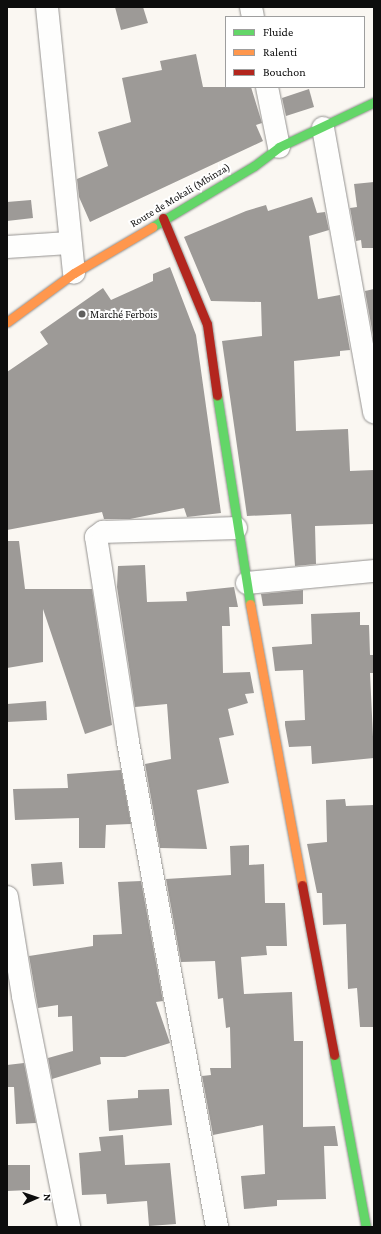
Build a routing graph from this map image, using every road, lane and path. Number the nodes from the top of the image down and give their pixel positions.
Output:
1 (46, 7) edge
2 (267, 88) edge
3 (374, 102) edge
4 (323, 128) junction
5 (278, 147) junction
6 (163, 218) junction
7 (69, 243) junction
8 (7, 246) edge
9 (74, 273) junction
10 (7, 322) edge
11 (374, 412) edge
12 (236, 528) junction
13 (374, 571) edge
14 (247, 583) junction
15 (7, 897) edge
16 (69, 1227) edge
17 (217, 1227) edge
18 (366, 1227) edge

1 - 7 street
2 - 5 street
3 - 4 street, Route de Mokali (Mbinza)
4 - 5 street, Route de Mokali (Mbinza)
4 - 11 street
5 - 6 street, Route de Mokali (Mbinza)
6 - 9 street, Route de Mokali (Mbinza)
6 - 12 street
7 - 8 street
7 - 9 street
9 - 10 street, Route de Mokali (Mbinza)
12 - 14 street
12 - 17 street
13 - 14 street
14 - 18 street
15 - 16 street

